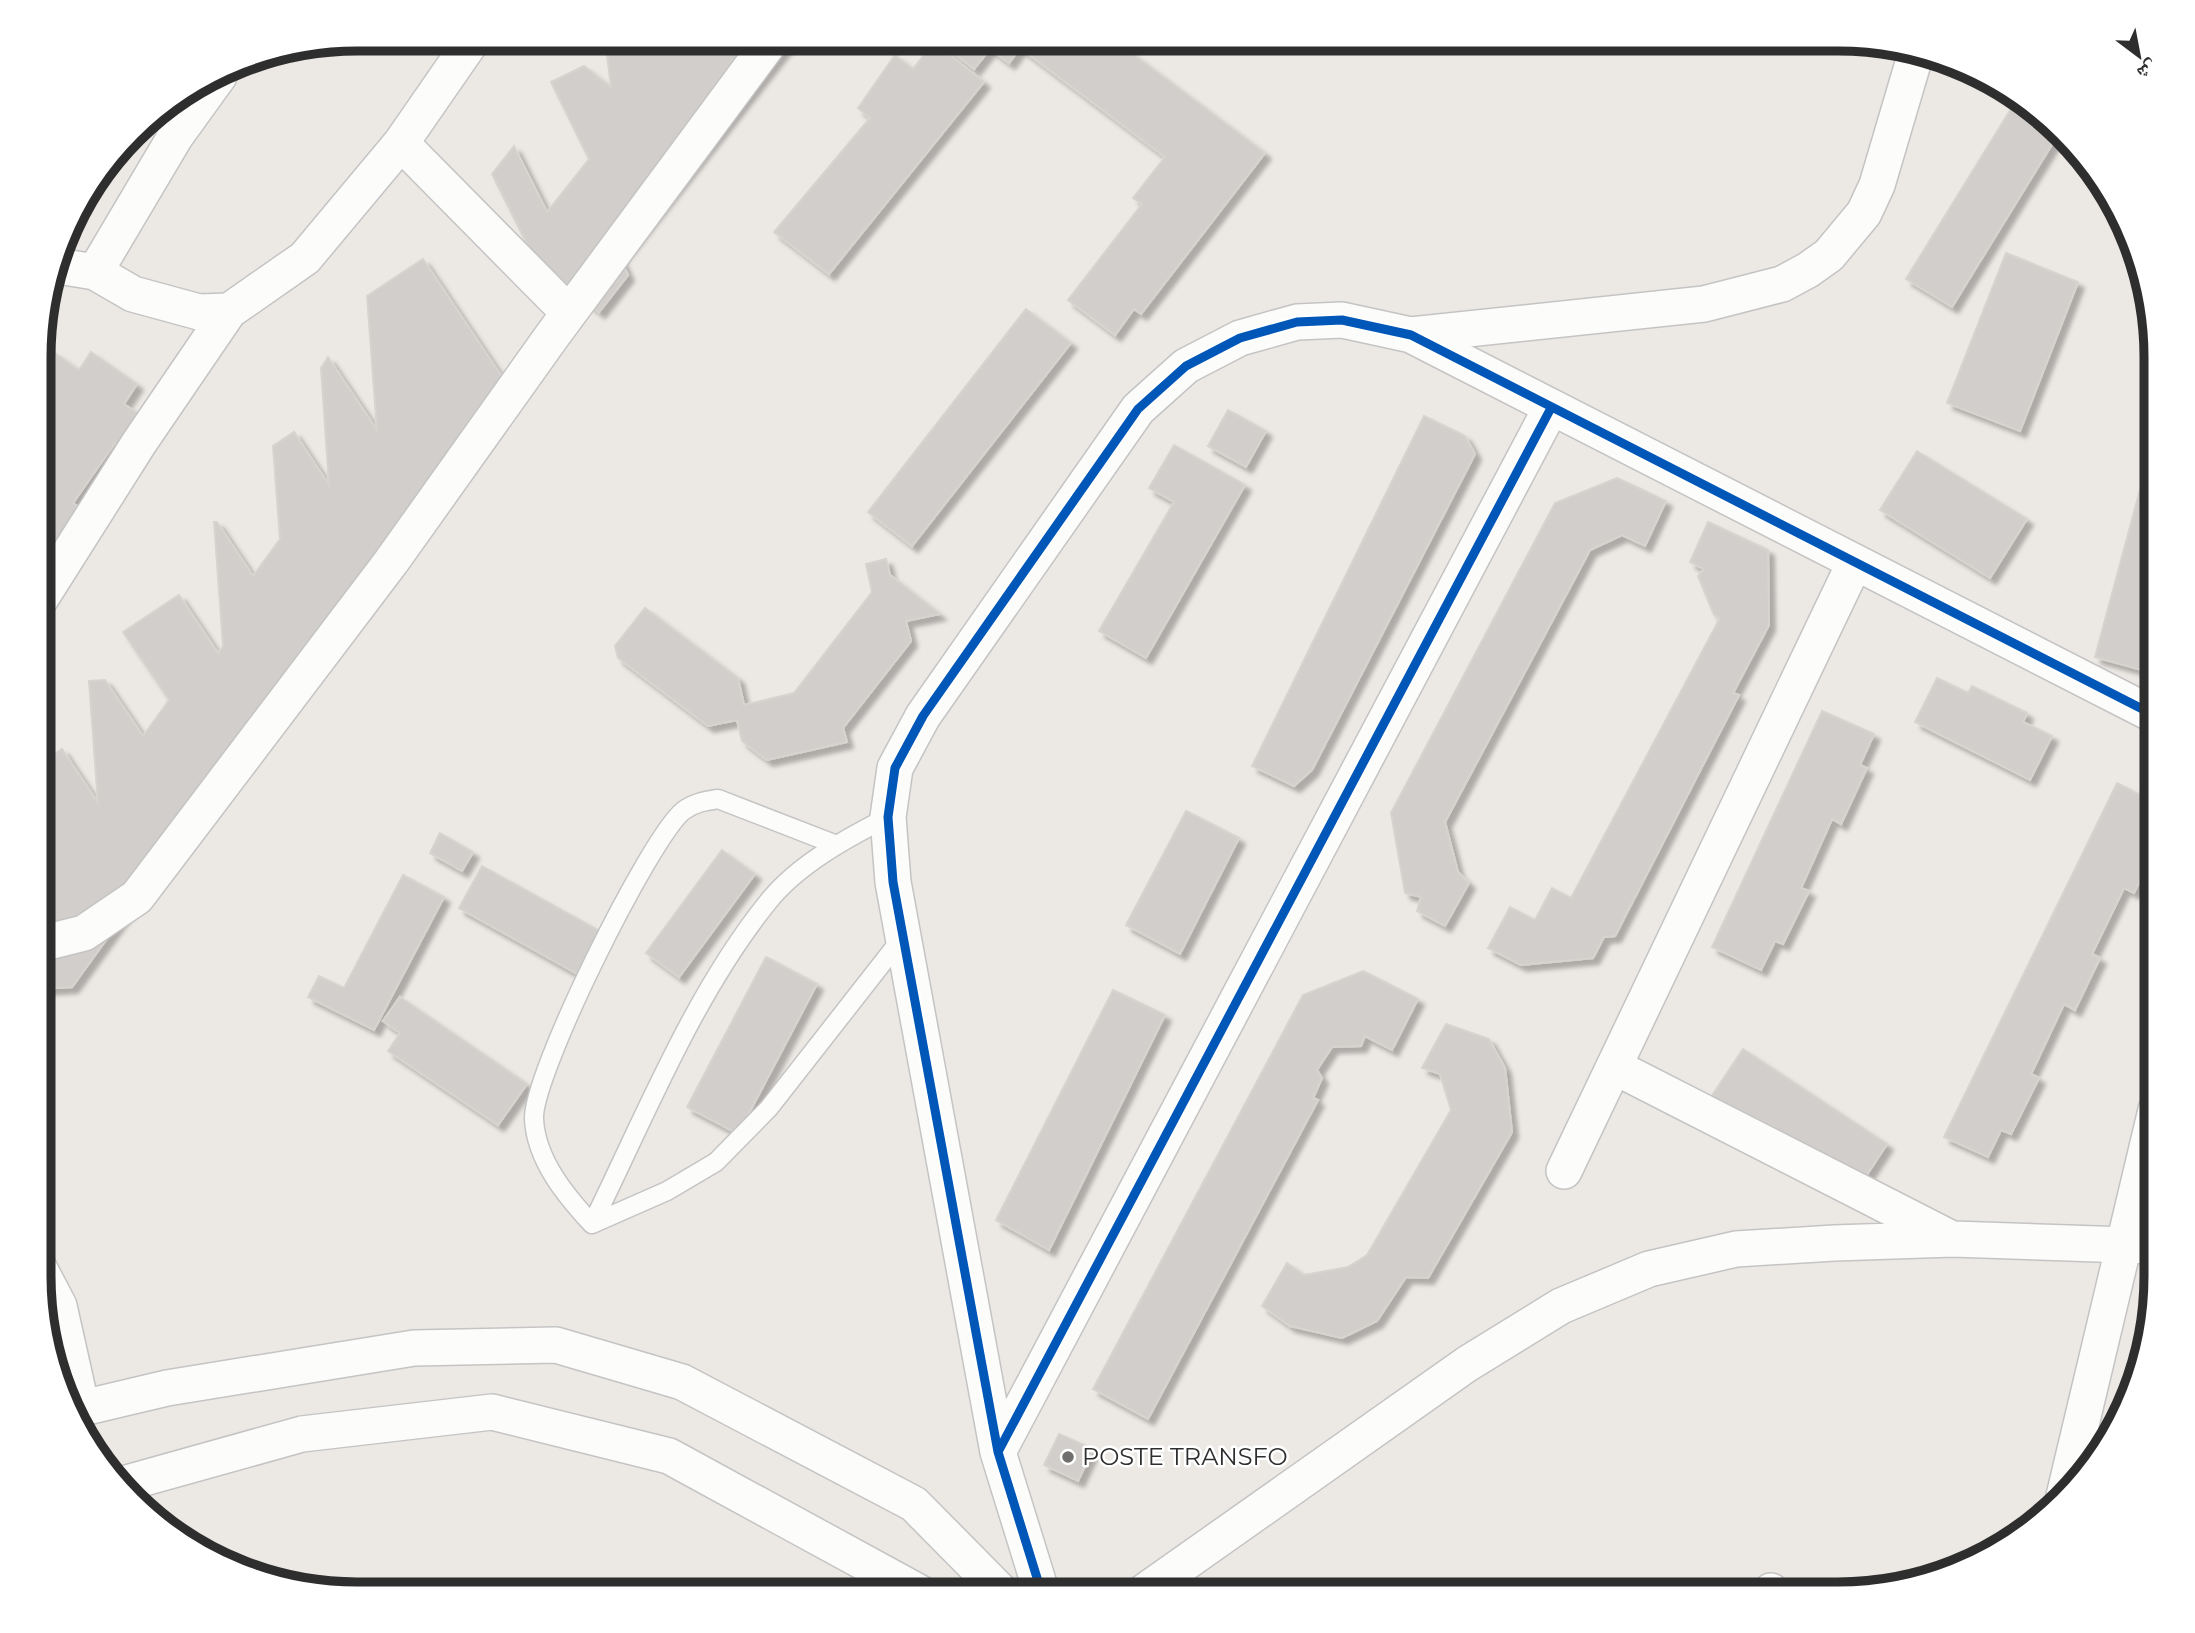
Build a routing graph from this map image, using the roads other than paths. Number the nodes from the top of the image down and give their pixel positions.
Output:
1 (464, 51) edge
2 (763, 51) edge
3 (1914, 60) edge
4 (210, 89) edge
5 (401, 143) junction
6 (64, 267) edge
7 (95, 272) junction
8 (229, 311) junction
9 (569, 313) junction
10 (1411, 335) junction
11 (1551, 408) junction
12 (1855, 562) junction
13 (51, 582) edge
14 (2144, 710) edge
15 (888, 817) junction
16 (834, 844) junction
17 (902, 937) junction
18 (51, 941) edge
19 (1615, 1067) junction
20 (1564, 1171) dead end
21 (2144, 1206) edge
22 (592, 1224) junction
23 (1953, 1239) junction
24 (2139, 1246) edge
25 (51, 1291) edge
26 (73, 1389) edge
27 (81, 1409) edge
28 (998, 1452) junction
29 (2070, 1475) edge
30 (130, 1482) edge
31 (900, 1582) edge
32 (991, 1582) edge
33 (1038, 1582) edge
34 (1158, 1582) edge

1 - 5 street
2 - 9 street
3 - 10 street
4 - 7 street
5 - 8 street
5 - 9 street
6 - 7 street
7 - 8 street
8 - 13 street
9 - 18 street
10 - 11 street
10 - 15 street
11 - 12 street
11 - 28 street
12 - 14 street
12 - 19 street
15 - 16 lane
15 - 17 street
16 - 22 lane
16 - 22 lane
17 - 22 lane
17 - 28 street
19 - 20 street
19 - 23 street
21 - 24 street
23 - 24 street
23 - 34 street
24 - 29 street
25 - 26 street
27 - 32 street
28 - 33 street
30 - 31 street

